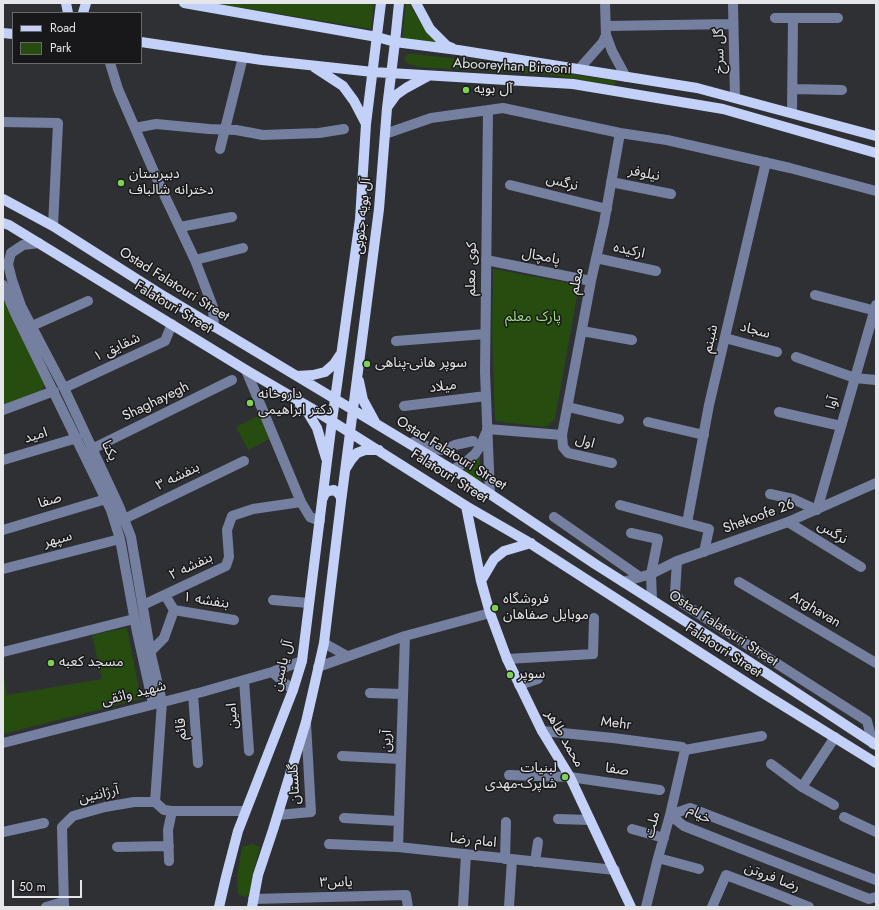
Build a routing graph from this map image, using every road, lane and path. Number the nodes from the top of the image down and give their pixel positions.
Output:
1 (184, 3) edge
2 (381, 3) edge
3 (398, 3) edge
4 (416, 3) edge
5 (605, 3) edge
6 (733, 3) edge
7 (775, 18) dead end
8 (793, 18) junction
9 (838, 18) dead end
10 (733, 24) junction
11 (606, 30) junction
12 (377, 36) junction
13 (142, 42) edge
14 (395, 42) junction
15 (458, 50) junction
16 (243, 57) junction
17 (110, 64) edge
18 (311, 65) junction
19 (579, 69) junction
20 (373, 72) junction
21 (391, 73) junction
22 (428, 76) junction
23 (626, 77) junction
24 (792, 89) junction
25 (842, 90) dead end
26 (735, 98) junction
27 (387, 108) junction
28 (488, 110) junction
29 (792, 113) junction
30 (3, 122) edge
31 (366, 124) junction
32 (134, 128) junction
33 (344, 129) dead end
34 (225, 130) junction
35 (620, 133) junction
36 (385, 134) junction
37 (876, 136) edge
38 (220, 149) dead end
39 (876, 153) edge
40 (766, 162) junction
41 (611, 182) junction
42 (510, 185) dead end
43 (876, 191) edge
44 (671, 194) dead end
45 (3, 198) edge
46 (607, 209) junction
47 (232, 217) dead end
48 (3, 223) edge
49 (53, 226) junction
50 (180, 227) junction
51 (39, 243) junction
52 (243, 248) dead end
53 (596, 258) junction
54 (195, 260) junction
55 (486, 260) junction
56 (656, 271) dead end
57 (591, 281) junction
58 (3, 285) edge
59 (350, 294) junction
60 (815, 295) dead end
61 (368, 296) junction
62 (88, 301) dead end
63 (875, 309) edge
64 (19, 311) junction
65 (172, 324) junction
66 (32, 326) junction
67 (214, 327) junction
68 (582, 331) junction
69 (485, 334) junction
70 (725, 338) junction
71 (632, 340) dead end
72 (396, 341) dead end
73 (777, 352) dead end
74 (342, 354) junction
75 (796, 357) dead end
76 (246, 370) junction
77 (358, 374) junction
78 (296, 376) junction
79 (855, 378) junction
80 (232, 380) dead end
81 (876, 380) edge
82 (59, 390) junction
83 (486, 396) junction
84 (295, 398) junction
85 (335, 399) junction
86 (404, 406) dead end
87 (568, 407) junction
88 (3, 410) edge
89 (353, 410) junction
90 (779, 412) dead end
91 (619, 420) dead end
92 (332, 421) junction
93 (648, 422) dead end
94 (376, 424) junction
95 (841, 426) junction
96 (487, 429) junction
97 (350, 432) junction
98 (562, 435) junction
99 (704, 435) junction
100 (77, 438) junction
101 (472, 441) dead end
102 (410, 444) junction
103 (92, 449) junction
104 (379, 450) junction
105 (3, 460) edge
106 (244, 460) dead end
107 (327, 463) junction
108 (612, 463) dead end
109 (345, 470) junction
110 (452, 470) junction
111 (876, 484) edge
112 (490, 494) junction
113 (770, 494) dead end
114 (323, 498) junction
115 (106, 499) junction
116 (301, 502) junction
117 (341, 502) junction
118 (620, 505) dead end
119 (466, 506) junction
120 (817, 510) junction
121 (554, 517) dead end
122 (124, 519) junction
123 (320, 521) junction
124 (788, 522) junction
125 (687, 523) junction
126 (3, 530) edge
127 (631, 533) dead end
128 (120, 539) junction
129 (531, 543) junction
130 (704, 552) junction
131 (677, 561) junction
132 (861, 567) dead end
133 (3, 569) edge
134 (651, 574) junction
135 (640, 577) junction
136 (481, 581) junction
137 (623, 582) junction
138 (739, 582) dead end
139 (165, 595) junction
140 (273, 600) dead end
141 (652, 600) junction
142 (309, 603) junction
143 (143, 605) junction
144 (174, 610) junction
145 (490, 613) junction
146 (594, 618) dead end
147 (134, 619) junction
148 (234, 620) dead end
149 (405, 636) junction
150 (324, 643) junction
151 (3, 652) edge
152 (148, 654) junction
153 (347, 656) junction
154 (507, 659) junction
155 (302, 661) junction
156 (876, 663) edge
157 (318, 667) junction
158 (272, 672) junction
159 (538, 679) dead end
160 (244, 680) junction
161 (519, 684) junction
162 (293, 690) junction
163 (370, 693) dead end
164 (194, 694) junction
165 (403, 694) junction
166 (157, 703) junction
167 (828, 714) junction
168 (306, 722) junction
169 (819, 728) junction
170 (542, 731) junction
171 (762, 736) dead end
172 (835, 737) junction
173 (875, 742) edge
174 (3, 743) edge
175 (685, 750) junction
176 (249, 751) dead end
177 (342, 756) dead end
178 (401, 760) junction
179 (198, 763) dead end
180 (876, 763) edge
181 (771, 764) dead end
182 (509, 775) dead end
183 (570, 777) junction
184 (802, 787) junction
185 (660, 790) dead end
186 (155, 802) junction
187 (834, 805) dead end
188 (172, 811) junction
189 (245, 811) junction
190 (278, 815) junction
191 (670, 815) junction
192 (844, 817) dead end
193 (344, 818) dead end
194 (558, 819) dead end
195 (590, 820) junction
196 (398, 821) junction
197 (506, 822) dead end
198 (44, 823) dead end
199 (632, 829) dead end
200 (3, 832) edge
201 (876, 832) edge
202 (664, 838) junction
203 (538, 842) dead end
204 (329, 844) dead end
205 (169, 846) junction
206 (117, 847) dead end
207 (398, 847) junction
208 (466, 854) junction
209 (658, 858) junction
210 (508, 859) junction
211 (169, 861) dead end
212 (535, 862) junction
213 (699, 869) dead end
214 (615, 870) junction
215 (876, 880) edge
216 (876, 897) edge
217 (253, 903) edge
218 (64, 904) edge
219 (46, 907) edge
220 (219, 907) edge
221 (408, 907) edge
222 (463, 907) edge
223 (509, 907) edge
224 (630, 907) edge
225 (646, 907) edge
226 (712, 907) edge
227 (809, 907) edge

1 - 12 main road, Abooreyhan Birooni
2 - 12 main road, آل بویه جنوبی
3 - 14 main road, آل بویه جنوبی
4 - 15 main road
5 - 11 street
6 - 10 street, گل سرخ
7 - 8 street
8 - 9 street
8 - 24 street
10 - 11 street
10 - 26 street, گل سرخ
11 - 19 street
11 - 23 street
12 - 14 main road, Abooreyhan Birooni
12 - 20 main road, آل بویه جنوبی
13 - 16 main road, Abooreyhan Birooni
14 - 15 main road, Abooreyhan Birooni
14 - 21 main road, آل بویه جنوبی
15 - 19 main road, Abooreyhan Birooni
16 - 18 main road, Abooreyhan Birooni
16 - 34 street
17 - 32 street
18 - 20 main road, Abooreyhan Birooni
18 - 31 main road
19 - 23 main road, Abooreyhan Birooni
20 - 21 main road, Abooreyhan Birooni
20 - 31 main road, آل بویه جنوبی
21 - 22 main road, Abooreyhan Birooni
21 - 27 main road, آل بویه جنوبی
22 - 27 main road
22 - 39 main road, Abooreyhan Birooni
23 - 26 main road, Abooreyhan Birooni
24 - 25 street
24 - 29 street
26 - 29 main road, Abooreyhan Birooni
27 - 36 main road, آل بویه جنوبی
28 - 35 street
28 - 36 street
28 - 55 street, کوی معلم
29 - 37 main road, Abooreyhan Birooni
30 - 49 street
31 - 59 main road, آل بویه جنوبی
32 - 34 street
32 - 50 street
33 - 34 street
34 - 38 street
35 - 40 street
35 - 41 street, معلم
36 - 61 main road, آل بویه جنوبی
40 - 43 street
40 - 70 street, شبنم
41 - 44 street, نیلوفر
41 - 46 street, معلم
42 - 46 street, نرگس
45 - 49 main road, Ostad Falatouri Street
46 - 53 street, معلم
47 - 50 street
48 - 51 main road, Falatouri Street
49 - 67 main road, Ostad Falatouri Street
50 - 54 street
51 - 64 street, یکتا
51 - 65 main road, Falatouri Street
52 - 54 street
53 - 56 street, ارکیده
53 - 57 street, معلم
54 - 67 street
55 - 57 street, پامچال
55 - 69 street, کوی معلم
57 - 68 street, معلم
58 - 64 street, یکتا
59 - 61 main road
59 - 74 main road, آل بویه جنوبی
60 - 63 street
61 - 77 main road, آل بویه جنوبی
62 - 66 street
63 - 79 street, آوا
64 - 66 street, یکتا
64 - 82 street, یکتا
65 - 76 main road, Falatouri Street
65 - 82 street, شقایق ۱
66 - 82 street, یکتا
67 - 78 main road, Ostad Falatouri Street
68 - 71 street
68 - 87 street, معلم
69 - 72 street
69 - 83 street, کوی معلم
70 - 73 street, سجاد
70 - 99 street, شبنم
74 - 78 main road
74 - 85 main road, آل بویه جنوبی
75 - 79 street
76 - 84 main road, Falatouri Street
76 - 116 street
77 - 89 main road, آل بویه جنوبی
77 - 94 main road
78 - 85 main road, Ostad Falatouri Street
79 - 81 street
79 - 95 street, آوا
80 - 103 street, Shaghayegh
82 - 88 street, شقایق ۱
82 - 100 street, یکتا
82 - 103 street, یکتا
83 - 86 street, میلاد
83 - 96 street, کوی معلم
84 - 92 main road, Falatouri Street
84 - 107 main road
85 - 89 main road, Ostad Falatouri Street
85 - 92 main road, آل بویه جنوبی
87 - 91 street
87 - 98 street, معلم
89 - 94 main road, Ostad Falatouri Street
89 - 97 main road, آل بویه جنوبی
90 - 95 street
92 - 97 main road, Falatouri Street
92 - 107 main road, آل یاسین
93 - 99 street
94 - 102 main road, Ostad Falatouri Street
95 - 120 street, آوا
96 - 98 street
96 - 110 street, کوی معلم
96 - 112 street, کوی معلم
97 - 104 main road, Falatouri Street
97 - 109 main road
98 - 108 street, اول
99 - 125 street, شبنم
100 - 105 street, امید
100 - 115 street, یکتا
101 - 102 street
102 - 110 main road, Ostad Falatouri Street
103 - 122 street, یکتا
104 - 109 main road
104 - 119 main road, Falatouri Street
106 - 122 street, بنفشه ۳
107 - 114 main road, آل یاسین
109 - 117 main road
110 - 112 main road, Ostad Falatouri Street
111 - 120 street, Shekoofe 26
112 - 137 main road, Ostad Falatouri Street
113 - 120 street
114 - 117 main road
114 - 123 main road, آل یاسین
115 - 126 street, صفا
115 - 128 street, یکتا
116 - 123 street
116 - 139 street, بنفشه ۲
117 - 150 main road
118 - 125 street
119 - 129 main road, Falatouri Street
119 - 136 main road, محمد طاهر
120 - 124 street, Shekoofe 26
121 - 135 street
122 - 143 street, یکتا
123 - 142 main road, آل یاسین
124 - 130 street, Shekoofe 26
124 - 132 street, نرگس
125 - 130 street
127 - 134 street
128 - 133 street, سپهر
128 - 147 street, یکتا
129 - 136 main road
129 - 169 main road, Falatouri Street
130 - 131 street, Shekoofe 26
131 - 134 street, Shekoofe 26
131 - 173 street
134 - 135 street, Shekoofe 26
134 - 141 street
135 - 137 street, Shekoofe 26
136 - 145 main road, محمد طاهر
137 - 141 main road, Ostad Falatouri Street
138 - 156 street, Arghavan
139 - 143 street, بنفشه ۲
139 - 144 street
140 - 142 street
141 - 167 main road, Ostad Falatouri Street
142 - 155 main road, آل یاسین
143 - 152 street, یکتا
144 - 148 street, بنفشه ۱
144 - 152 street
145 - 149 street
145 - 154 main road, محمد طاهر
146 - 154 street
147 - 151 street
147 - 152 street, یکتا
149 - 153 street
149 - 165 street, آرین
150 - 153 street
150 - 157 main road
152 - 166 street, یکتا
153 - 157 street
154 - 161 main road, محمد طاهر
155 - 158 street, شهید واثقی
155 - 162 main road, آل یاسین
157 - 168 main road
158 - 160 street, شهید واثقی
158 - 162 street
159 - 161 street
160 - 164 street, شهید واثقی
160 - 176 street, امین
161 - 170 main road, محمد طاهر
162 - 189 main road, آل یاسین
163 - 165 street
164 - 166 street, شهید واثقی
164 - 179 street, قائم
165 - 178 street, آرین
166 - 174 street, شهید واثقی
166 - 186 street
167 - 169 main road
167 - 173 main road, Ostad Falatouri Street
168 - 190 main road
168 - 190 street, گلستان
169 - 172 main road, Falatouri Street
170 - 175 street, Mehr
170 - 183 main road, محمد طاهر
171 - 175 street
172 - 180 main road, Falatouri Street
172 - 184 street
175 - 191 street, ملت
177 - 178 street
178 - 196 street, آرین
181 - 184 street
182 - 183 street, صفا
183 - 185 street, صفا
183 - 195 main road, محمد طاهر
184 - 187 street
186 - 188 street, آرژانتین
186 - 218 street, آرژانتین
188 - 189 street, آرژانتین
188 - 205 street
189 - 220 main road, آل یاسین
190 - 217 main road
191 - 202 street, ملت
191 - 215 street, خیام
191 - 216 street, خیام
192 - 201 street
193 - 196 street
194 - 195 street
195 - 214 main road, محمد طاهر
196 - 207 street, آرین
197 - 210 street
198 - 200 street
199 - 202 street
202 - 209 street, ملت
203 - 212 street
204 - 207 street, امام رضا
205 - 206 street
205 - 211 street
207 - 208 street, امام رضا
208 - 210 street, امام رضا
208 - 222 street
209 - 213 street
209 - 225 street, ملت
210 - 212 street, امام رضا
210 - 223 street
212 - 214 street, امام رضا
214 - 224 main road, محمد طاهر
217 - 221 street, یاس۳
218 - 219 street
226 - 227 street, رضا فروتن

